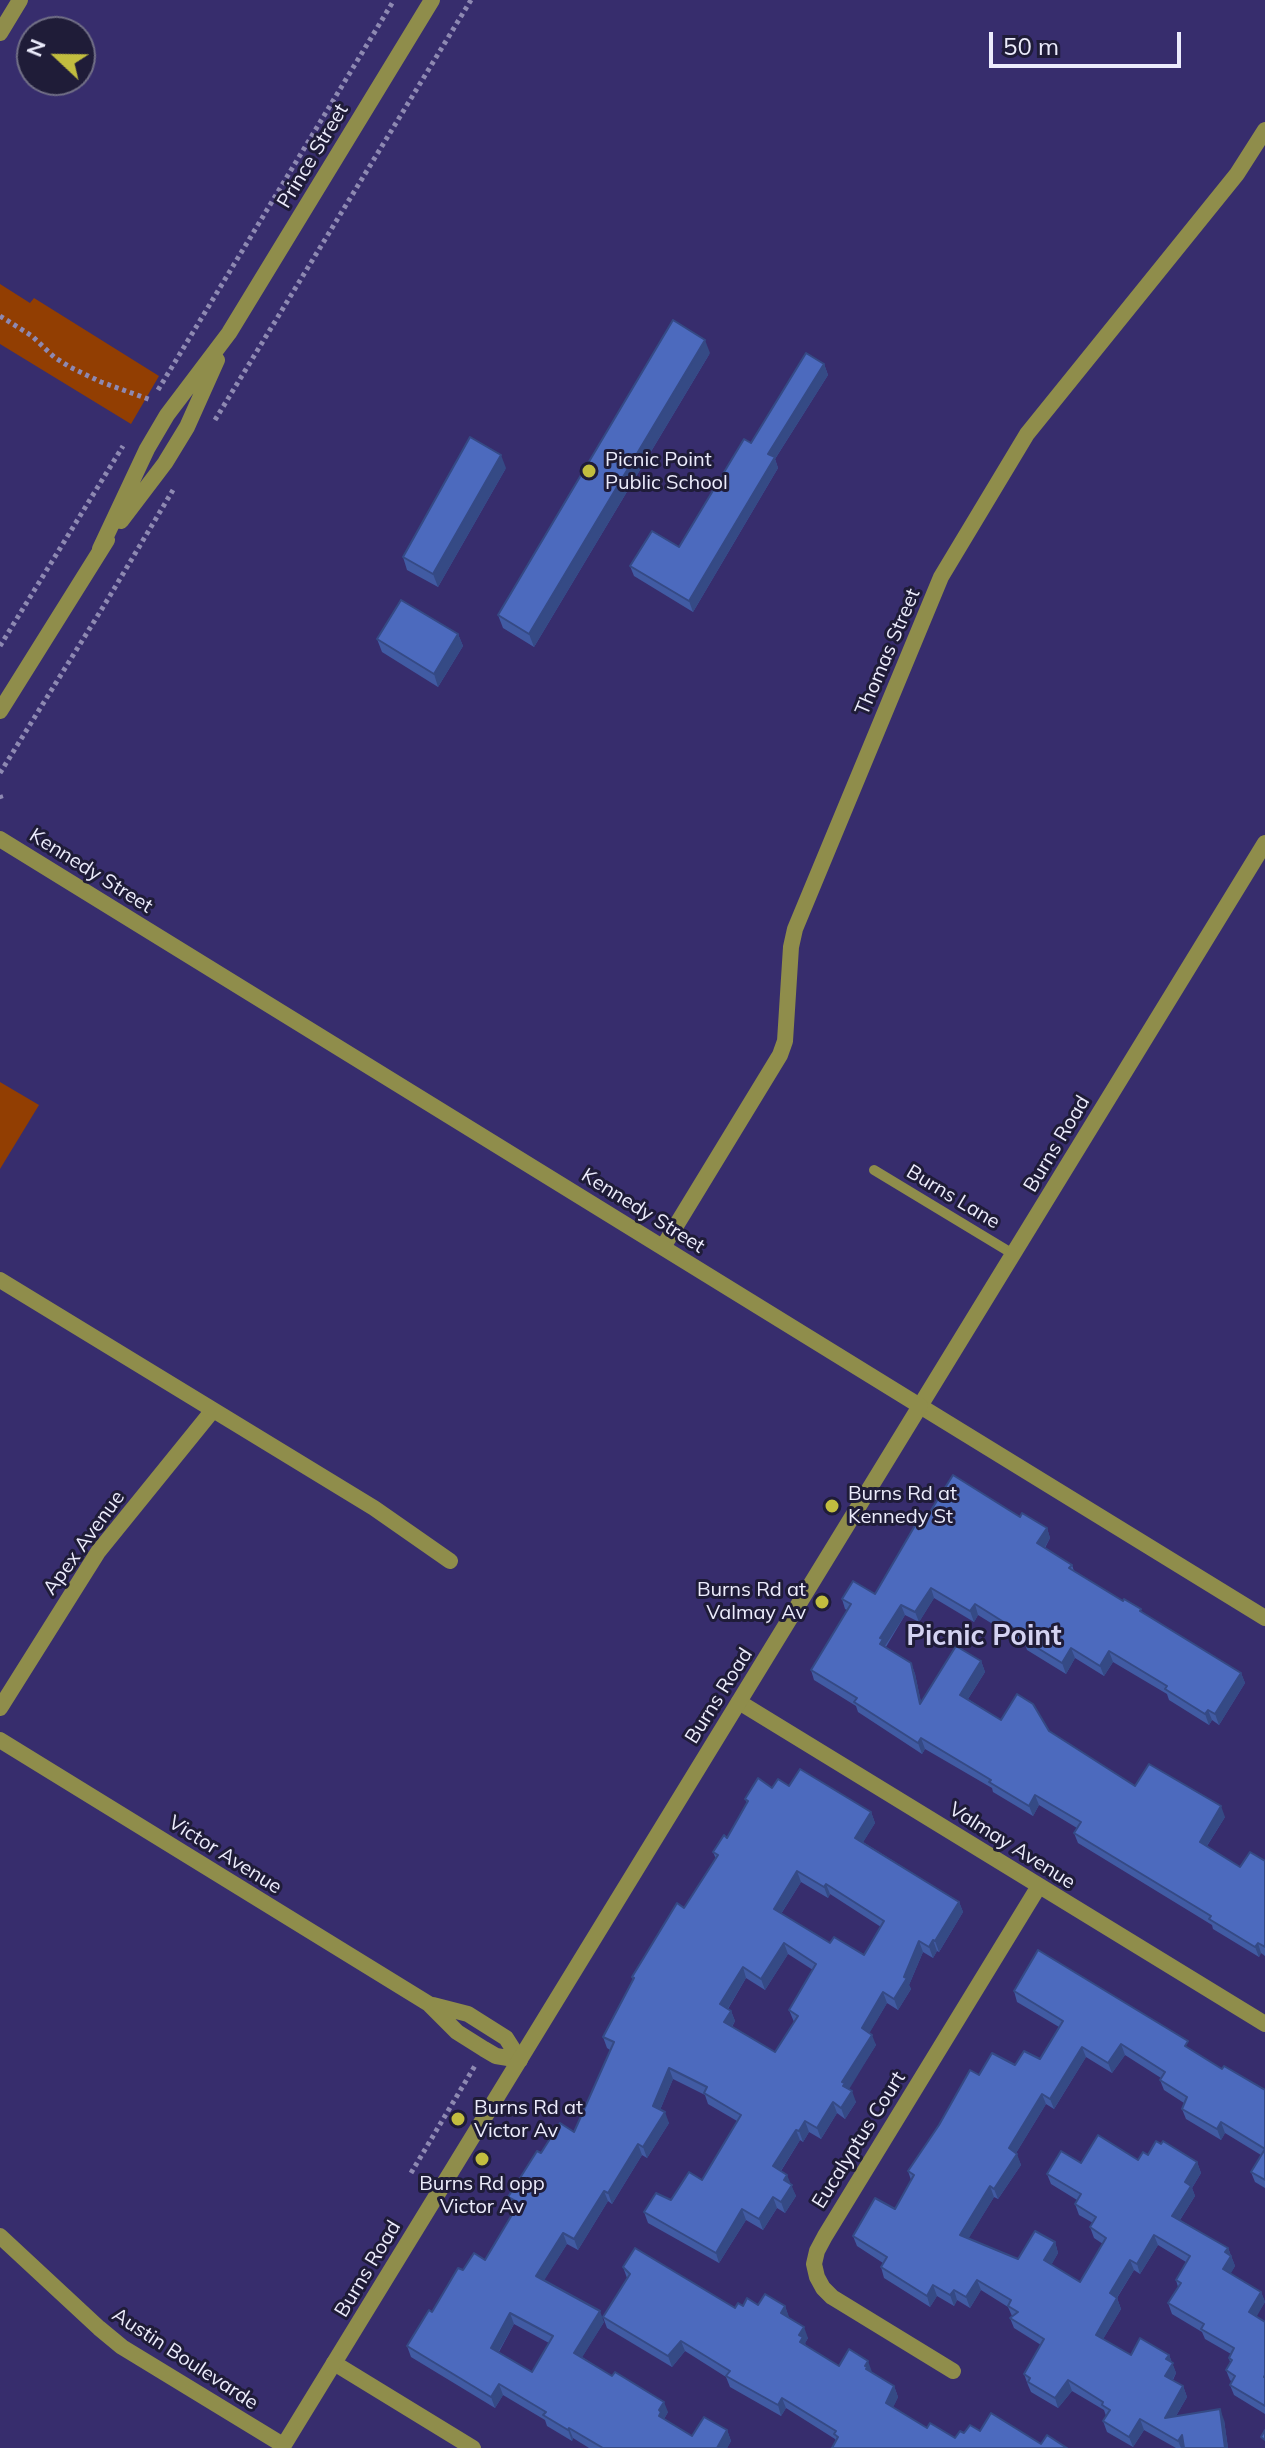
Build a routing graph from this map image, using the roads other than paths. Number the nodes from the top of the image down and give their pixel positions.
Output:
1 (20, 0) edge
2 (432, 0) edge
3 (0, 33) edge
4 (1265, 130) edge
5 (0, 711) edge
6 (0, 839) edge
7 (1265, 843) edge
8 (874, 1170) dead end
9 (663, 1247) junction
10 (1013, 1254) junction
11 (0, 1280) edge
12 (920, 1406) junction
13 (213, 1410) junction
14 (450, 1561) dead end
15 (1265, 1618) edge
16 (739, 1702) junction
17 (0, 1708) edge
18 (0, 1740) edge
19 (1039, 1886) junction
20 (1265, 2024) edge
21 (520, 2060) junction
22 (0, 2236) edge
23 (334, 2363) junction
24 (953, 2371) dead end
25 (282, 2447) edge
26 (473, 2448) edge

1 - 3 street
2 - 5 street, Prince Street
4 - 9 street, Thomas Street
6 - 9 street, Kennedy Street
7 - 10 street, Burns Road
8 - 10 lane, Burns Lane
9 - 12 street, Kennedy Street
10 - 12 street, Burns Road
11 - 13 street
12 - 15 street, Kennedy Street
12 - 16 street, Burns Road
13 - 14 street
13 - 17 street, Apex Avenue
16 - 19 street, Valmay Avenue
16 - 21 street, Burns Road
18 - 21 street, Victor Avenue
19 - 20 street, Valmay Avenue
19 - 24 street, Eucalyptus Court
21 - 23 street, Burns Road
22 - 25 street, Austin Boulevarde
23 - 25 street, Burns Road
23 - 26 street

